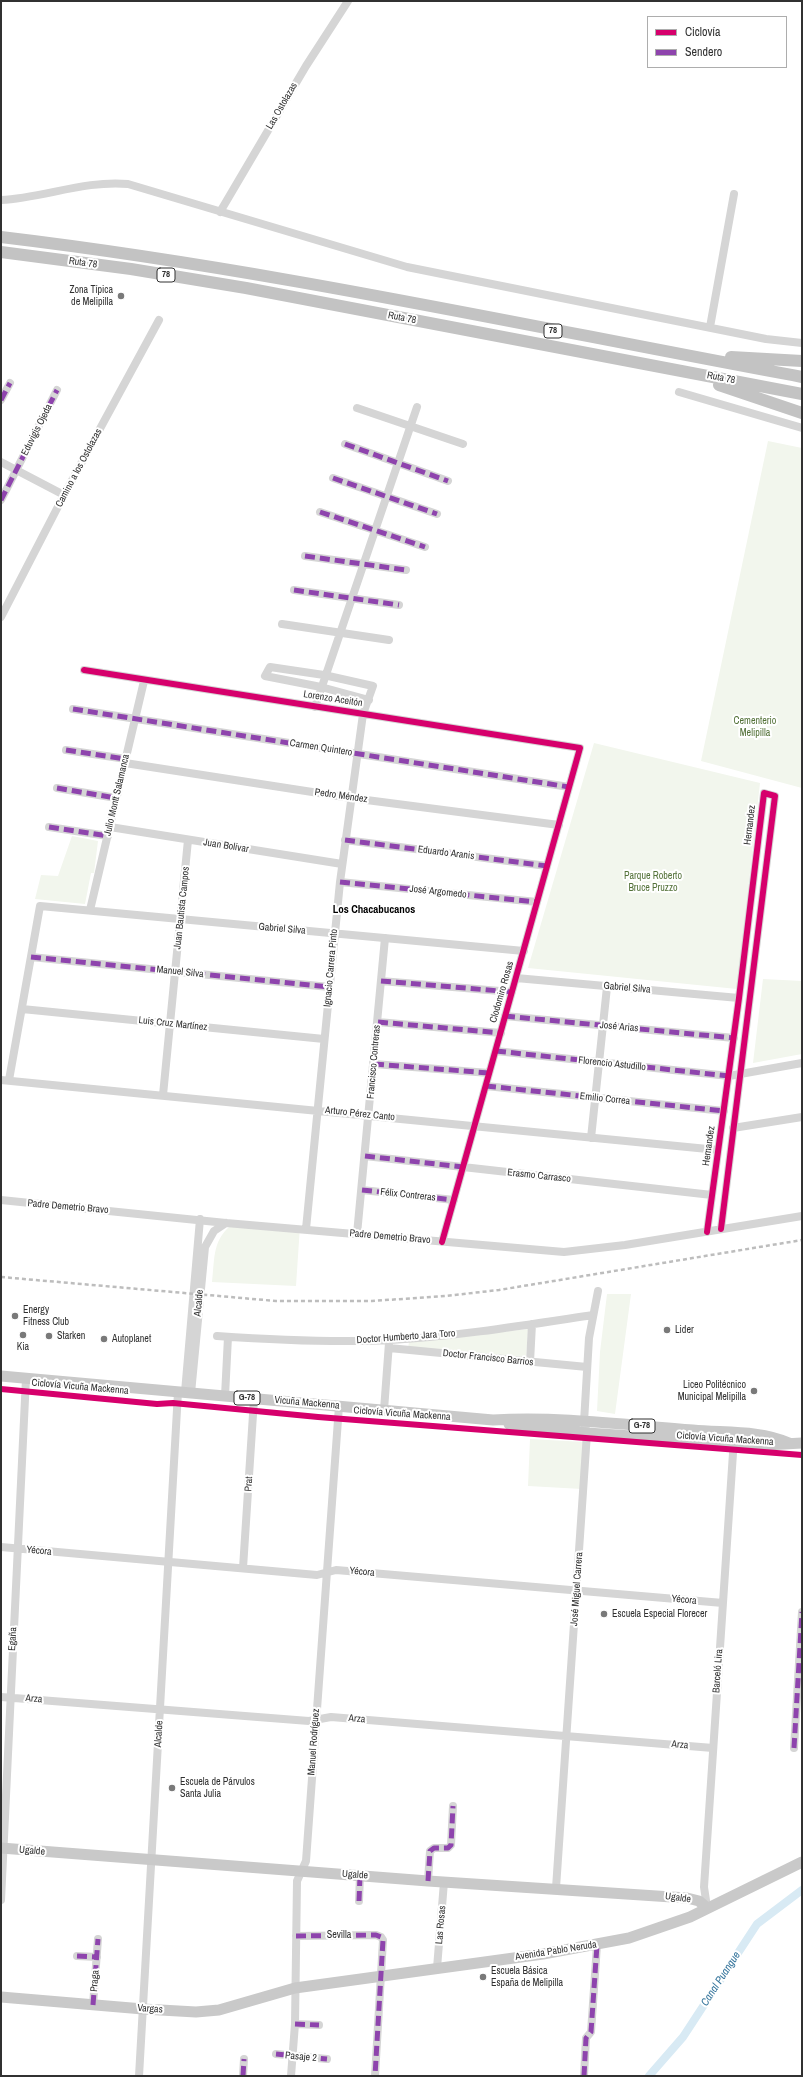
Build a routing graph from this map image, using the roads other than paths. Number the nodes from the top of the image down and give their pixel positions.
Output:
1 (348, 1) edge
2 (734, 194) dead end
3 (1, 200) edge
4 (220, 212) junction
5 (1, 236) edge
6 (1, 252) edge
7 (159, 320) dead end
8 (710, 327) junction
9 (802, 343) edge
10 (668, 352) junction
11 (802, 361) edge
12 (647, 364) junction
13 (802, 377) edge
14 (10, 383) dead end
15 (57, 390) dead end
16 (679, 392) dead end
17 (802, 394) edge
18 (1, 400) edge
19 (416, 407) dead end
20 (357, 408) dead end
21 (802, 413) edge
22 (410, 426) junction
23 (802, 428) edge
24 (345, 444) dead end
25 (463, 444) dead end
26 (1, 462) edge
27 (397, 462) junction
28 (16, 470) junction
29 (333, 478) dead end
30 (448, 480) dead end
31 (64, 495) junction
32 (386, 496) junction
33 (1, 500) edge
34 (320, 512) dead end
35 (437, 514) dead end
36 (374, 530) junction
37 (425, 548) dead end
38 (306, 556) dead end
39 (362, 564) junction
40 (406, 570) dead end
41 (294, 590) dead end
42 (351, 598) junction
43 (399, 605) dead end
44 (1, 617) edge
45 (282, 624) dead end
46 (339, 632) junction
47 (389, 640) dead end
48 (84, 670) dead end
49 (324, 675) junction
50 (144, 680) junction
51 (321, 687) junction
52 (369, 700) junction
53 (315, 706) junction
54 (73, 709) dead end
55 (363, 714) junction
56 (135, 719) junction
57 (580, 748) joint
58 (66, 750) dead end
59 (358, 754) junction
60 (125, 761) junction
61 (569, 787) junction
62 (57, 788) dead end
63 (116, 798) junction
64 (351, 798) junction
65 (559, 825) junction
66 (49, 827) dead end
67 (110, 827) junction
68 (108, 836) junction
69 (188, 840) junction
70 (345, 840) junction
71 (342, 864) junction
72 (547, 866) junction
73 (340, 882) junction
74 (537, 902) junction
75 (90, 910) junction
76 (181, 919) junction
77 (334, 934) junction
78 (386, 938) junction
79 (524, 950) junction
80 (31, 957) junction
81 (175, 972) junction
82 (516, 978) junction
83 (381, 981) junction
84 (607, 986) junction
85 (329, 987) junction
86 (512, 992) junction
87 (739, 998) junction
88 (22, 1009) junction
89 (505, 1016) junction
90 (378, 1022) junction
91 (170, 1024) junction
92 (603, 1025) junction
93 (501, 1033) junction
94 (734, 1038) junction
95 (324, 1039) junction
96 (496, 1051) junction
97 (599, 1062) junction
98 (802, 1063) edge
99 (374, 1064) junction
100 (489, 1073) junction
101 (740, 1075) junction
102 (728, 1076) junction
103 (5, 1080) edge
104 (486, 1086) junction
105 (163, 1095) junction
106 (595, 1098) junction
107 (317, 1110) junction
108 (724, 1111) junction
109 (369, 1115) junction
110 (802, 1117) edge
111 (474, 1126) junction
112 (733, 1128) junction
113 (591, 1138) junction
114 (718, 1150) junction
115 (365, 1156) junction
116 (463, 1167) junction
117 (362, 1190) junction
118 (712, 1195) junction
119 (1, 1200) edge
120 (454, 1200) junction
121 (802, 1216) edge
122 (200, 1219) junction
123 (226, 1222) junction
124 (306, 1228) junction
125 (721, 1229) junction
126 (708, 1232) junction
127 (357, 1234) junction
128 (442, 1242) junction
129 (598, 1291) dead end
130 (593, 1315) junction
131 (532, 1324) junction
132 (217, 1336) dead end
133 (228, 1337) junction
134 (389, 1344) junction
135 (530, 1362) junction
136 (587, 1367) junction
137 (1, 1376) edge
138 (26, 1378) junction
139 (185, 1392) junction
140 (225, 1396) junction
141 (254, 1399) junction
142 (339, 1406) junction
143 (384, 1410) junction
144 (493, 1420) junction
145 (584, 1422) junction
146 (587, 1433) junction
147 (734, 1438) junction
148 (802, 1444) edge
149 (1, 1547) edge
150 (18, 1549) junction
151 (168, 1562) junction
152 (243, 1568) junction
153 (327, 1572) junction
154 (577, 1591) junction
155 (723, 1603) junction
156 (802, 1612) edge
157 (800, 1683) edge
158 (1, 1697) edge
159 (10, 1697) junction
160 (160, 1709) junction
161 (316, 1720) junction
162 (567, 1736) junction
163 (798, 1739) edge
164 (713, 1748) junction
165 (794, 1748) dead end
166 (453, 1806) dead end
167 (3, 1848) edge
168 (151, 1860) junction
169 (802, 1862) edge
170 (301, 1871) junction
171 (360, 1876) junction
172 (428, 1881) junction
173 (444, 1882) junction
174 (556, 1888) junction
175 (1, 1900) edge
176 (359, 1901) dead end
177 (707, 1908) junction
178 (296, 1936) junction
179 (98, 1939) dead end
180 (597, 1945) junction
181 (78, 1956) dead end
182 (97, 1957) junction
183 (437, 1968) junction
184 (382, 1975) junction
185 (295, 1988) junction
186 (1, 1997) edge
187 (93, 2005) junction
188 (143, 2009) junction
189 (295, 2024) junction
190 (319, 2025) dead end
191 (276, 2054) dead end
192 (292, 2056) junction
193 (244, 2059) dead end
194 (327, 2059) dead end
195 (139, 2076) edge
196 (243, 2076) edge
197 (291, 2076) edge
198 (375, 2076) edge
199 (584, 2076) edge

1 - 4 street, Las Ostolazas
2 - 8 street
3 - 4 street
4 - 8 street
5 - 10 highway, Ruta 78 / 78
6 - 12 highway, Ruta 78 / 78
7 - 31 street, Camino a los Ostolazas
8 - 9 street
10 - 11 highway
10 - 13 highway, Ruta 78 / 78
12 - 17 highway, Ruta 78 / 78
12 - 21 highway
14 - 18 street
15 - 28 street, Eduvigis Ojeda
16 - 23 street
19 - 22 street
20 - 22 street
22 - 25 street
22 - 27 street
24 - 27 street
26 - 28 street
27 - 30 street
27 - 32 street
28 - 31 street
28 - 33 street, Eduvigis Ojeda
29 - 32 street
31 - 44 street, Camino a los Ostolazas
32 - 35 street
32 - 36 street
34 - 36 street
36 - 37 street
36 - 39 street
38 - 39 street
39 - 40 street
39 - 42 street
41 - 42 street
42 - 43 street
42 - 46 street
45 - 46 street
46 - 47 street
46 - 49 street
48 - 50 street, Lorenzo Aceitón
49 - 51 street
49 - 51 street
49 - 52 street, Ignacio Carrera Pinto
50 - 53 street, Lorenzo Aceitón
50 - 56 street, Julio Montt Salamanca
51 - 52 street
51 - 53 street
52 - 55 street, Ignacio Carrera Pinto
53 - 55 street, Lorenzo Aceitón
54 - 56 street, Carmen Quintero
55 - 57 street, Lorenzo Aceitón
55 - 59 street, Ignacio Carrera Pinto
56 - 59 street, Carmen Quintero
56 - 60 street, Julio Montt Salamanca
57 - 61 street, Clodomiro Rosas
58 - 60 street, Pedro Méndez
59 - 61 street, Carmen Quintero
59 - 64 street, Ignacio Carrera Pinto
60 - 63 street, Julio Montt Salamanca
60 - 64 street, Pedro Méndez
61 - 65 street, Clodomiro Rosas
62 - 63 street
63 - 67 street, Julio Montt Salamanca
64 - 65 street, Pedro Méndez
64 - 70 street, Ignacio Carrera Pinto
65 - 72 street, Clodomiro Rosas
66 - 68 street
67 - 68 street, Julio Montt Salamanca
67 - 69 street, Juan Bolívar
68 - 75 street, Julio Montt Salamanca
69 - 71 street, Juan Bolívar
69 - 76 street, Juan Bautista Campos
70 - 71 street, Ignacio Carrera Pinto
70 - 72 street, Eduardo Aranis
71 - 73 street, Ignacio Carrera Pinto
72 - 74 street, Clodomiro Rosas
73 - 74 street, José Argomedo
73 - 77 street, Ignacio Carrera Pinto
74 - 79 street, Clodomiro Rosas
75 - 76 street, Gabriel Silva
75 - 80 street, Gabriel Silva
76 - 77 street, Gabriel Silva
76 - 81 street, Juan Bautista Campos
77 - 78 street, Gabriel Silva
77 - 85 street, Ignacio Carrera Pinto
78 - 79 street, Gabriel Silva
78 - 83 street, Francisco Contreras
79 - 82 street, Clodomiro Rosas
80 - 81 street, Manuel Silva
80 - 88 street
81 - 85 street, Manuel Silva
81 - 91 street, Juan Bautista Campos
82 - 84 street, Gabriel Silva
82 - 86 street, Clodomiro Rosas
83 - 86 street
83 - 90 street, Francisco Contreras
84 - 87 street, Gabriel Silva
84 - 92 street
85 - 95 street, Ignacio Carrera Pinto
86 - 89 street, Clodomiro Rosas
87 - 94 street, Hernandez
87 - 101 street, Hernandez
88 - 91 street, Luis Cruz Martínez
88 - 103 street
89 - 92 street, José Arias
89 - 93 street, Clodomiro Rosas
90 - 93 street
90 - 99 street, Francisco Contreras
91 - 95 street, Luis Cruz Martínez
91 - 105 street, Juan Bautista Campos
92 - 94 street, José Arias
92 - 97 street
93 - 96 street, Clodomiro Rosas
94 - 102 street, Hernandez
95 - 107 street, Ignacio Carrera Pinto
96 - 97 street, Florencio Astudillo
96 - 100 street, Clodomiro Rosas
97 - 102 street, Florencio Astudillo
97 - 106 street
98 - 101 street, Florencio Astudillo
99 - 100 street
99 - 109 street, Francisco Contreras
100 - 104 street, Clodomiro Rosas
101 - 102 street, Florencio Astudillo
101 - 112 street, Hernandez
102 - 108 street, Hernandez
103 - 105 street, Arturo Pérez Canto
104 - 106 street, Emilio Correa
104 - 111 street, Clodomiro Rosas
105 - 107 street, Arturo Pérez Canto
106 - 108 street, Emilio Correa
106 - 113 street
107 - 109 street, Arturo Pérez Canto
107 - 124 street, Ignacio Carrera Pinto
108 - 114 street, Hernandez
109 - 111 street, Arturo Pérez Canto
109 - 115 street, Francisco Contreras
110 - 112 street
111 - 113 street, Arturo Pérez Canto
111 - 116 street, Clodomiro Rosas
112 - 125 street, Hernandez
113 - 114 street, Arturo Pérez Canto
114 - 118 street, Hernandez
115 - 116 street, Erasmo Carrasco
115 - 117 street, Francisco Contreras
116 - 118 street, Erasmo Carrasco
116 - 120 street, Clodomiro Rosas
117 - 120 street, Félix Contreras
117 - 127 street, Francisco Contreras
118 - 126 street, Hernandez
119 - 122 street, Padre Demetrio Bravo
120 - 128 street, Clodomiro Rosas
121 - 125 street, Padre Demetrio Bravo
122 - 123 street, Padre Demetrio Bravo
122 - 139 street, Alcalde
123 - 124 street, Padre Demetrio Bravo
123 - 139 street, Alcalde
124 - 127 street, Padre Demetrio Bravo
125 - 126 street, Padre Demetrio Bravo
126 - 128 street, Padre Demetrio Bravo
127 - 128 street, Padre Demetrio Bravo
129 - 130 street, José Miguel Carrera
130 - 131 street, Doctor Humberto Jara Toro
130 - 136 street, José Miguel Carrera
131 - 134 street, Doctor Humberto Jara Toro
131 - 135 street
132 - 133 street, Doctor Humberto Jara Toro
133 - 134 street, Doctor Humberto Jara Toro
133 - 140 street
134 - 135 street, Doctor Francisco Barrios
134 - 143 street
135 - 136 street, Doctor Francisco Barrios
136 - 145 street, José Miguel Carrera
137 - 138 main road, Vicuña Mackenna / G-78
138 - 139 main road, Vicuña Mackenna / G-78
138 - 150 street, Egaña
139 - 140 main road, Vicuña Mackenna / G-78
139 - 151 street, Alcalde
140 - 141 main road, Vicuña Mackenna / G-78
141 - 142 main road, Vicuña Mackenna / G-78
141 - 152 street, Prat
142 - 143 main road, Vicuña Mackenna / G-78
142 - 153 street, Manuel Rodríguez
143 - 144 main road, Vicuña Mackenna / G-78
144 - 145 main road, Vicuña Mackenna / G-78
144 - 146 main road, Vicuña Mackenna / G-78
145 - 146 street, José Miguel Carrera
145 - 147 main road, Vicuña Mackenna / G-78
146 - 147 main road, Vicuña Mackenna / G-78
146 - 154 street, José Miguel Carrera
147 - 148 main road, Vicuña Mackenna / G-78
147 - 155 street, Barceló Lira
149 - 150 street, Yécora
150 - 151 street, Yécora
150 - 159 street, Egaña
151 - 152 street, Yécora
151 - 160 street, Alcalde
152 - 153 street, Yécora
153 - 154 street, Yécora
153 - 161 street, Manuel Rodríguez
154 - 155 street, Yécora
154 - 162 street, José Miguel Carrera
155 - 164 street, Barceló Lira
156 - 157 street
157 - 163 street
158 - 159 street, Arza
159 - 160 street, Arza
159 - 167 street, Egaña
160 - 161 street, Arza
160 - 168 street, Alcalde
161 - 162 street, Arza
161 - 170 street, Manuel Rodríguez
162 - 164 street, Arza
162 - 174 street, José Miguel Carrera
163 - 165 street
164 - 177 street, Barceló Lira
166 - 172 street
167 - 168 main road, Ugalde
167 - 175 street, Egaña
168 - 170 main road, Ugalde
168 - 188 street, Alcalde
169 - 177 main road, Avenida Pablo Neruda
170 - 171 main road, Ugalde
170 - 178 street, Manuel Rodríguez
171 - 172 main road, Ugalde
171 - 176 street
172 - 173 main road, Ugalde
173 - 174 main road, Ugalde
173 - 183 street, Las Rosas
174 - 177 main road, Ugalde
177 - 180 main road, Avenida Pablo Neruda
178 - 184 street, Sevilla
178 - 185 street, Manuel Rodríguez
179 - 182 street, Praga
180 - 183 main road, Avenida Pablo Neruda
180 - 199 street
181 - 182 street, Praga
182 - 187 street, Praga
183 - 184 main road, Avenida Pablo Neruda
184 - 185 main road, Avenida Pablo Neruda
184 - 198 street
185 - 188 main road, Vargas
185 - 189 street, Manuel Rodríguez
186 - 187 main road, Vargas
187 - 188 main road, Vargas
188 - 195 street, Alcalde
189 - 190 street
189 - 192 street, Manuel Rodríguez
191 - 192 street, Pasaje 2
192 - 194 street, Pasaje 2
192 - 197 street, Manuel Rodríguez
193 - 196 street

